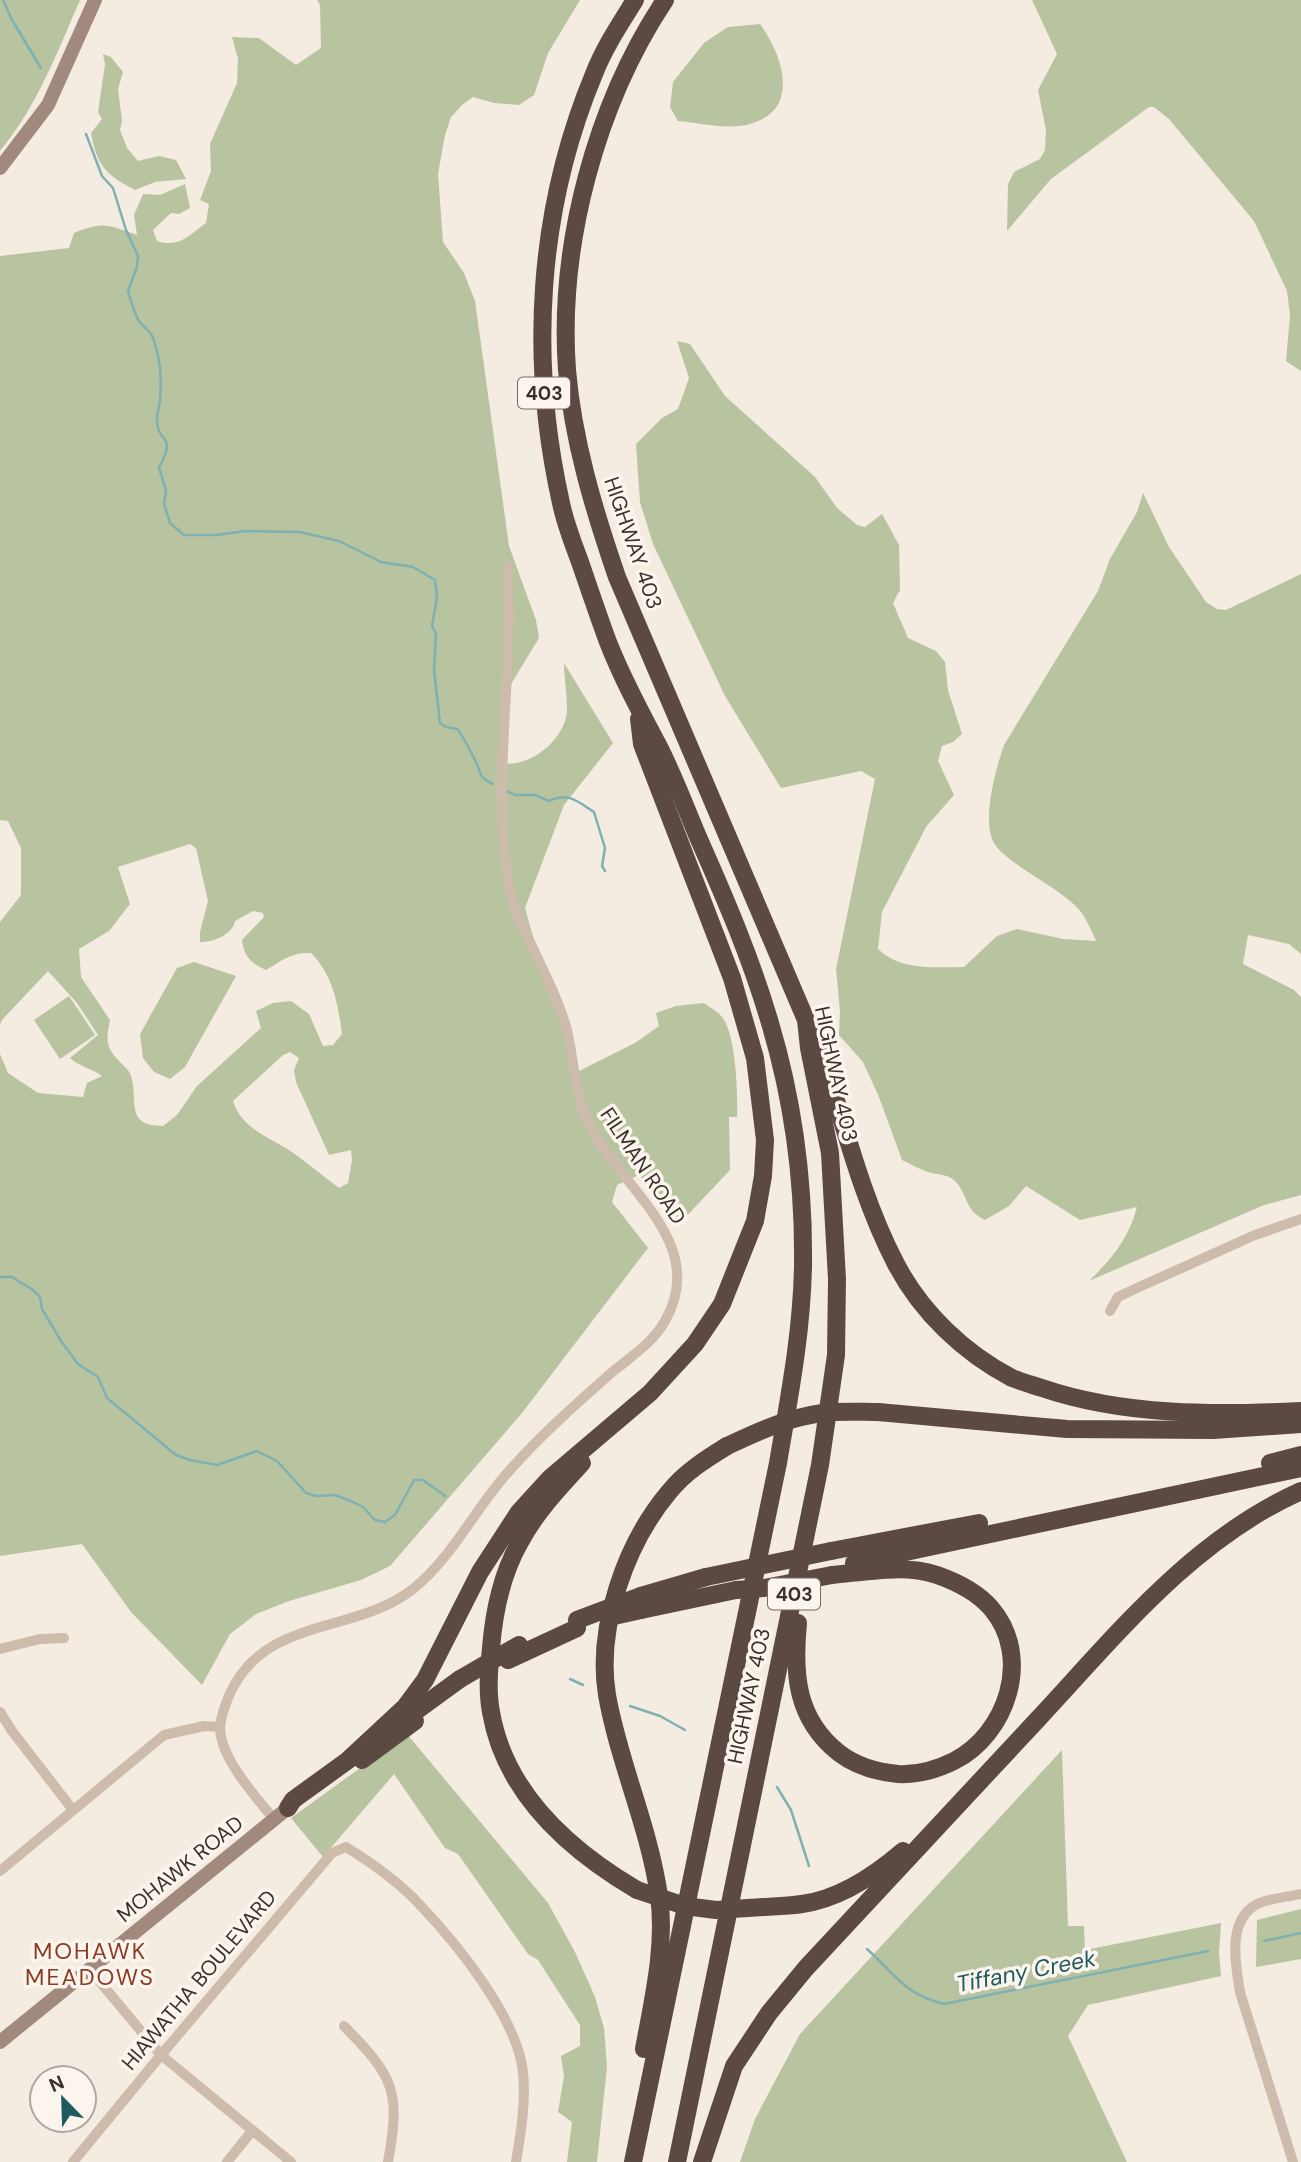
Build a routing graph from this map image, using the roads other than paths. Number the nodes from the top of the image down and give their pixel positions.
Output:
1 (95, 0) edge
2 (635, 0) edge
3 (665, 0) edge
4 (0, 168) edge
5 (507, 566) dead end
6 (637, 709) junction
7 (806, 1020) junction
8 (1301, 1219) edge
9 (1110, 1311) dead end
10 (1301, 1411) edge
11 (625, 1415) junction
12 (1301, 1424) edge
13 (1301, 1455) edge
14 (1301, 1468) edge
15 (1301, 1491) edge
16 (800, 1565) junction
17 (831, 1565) junction
18 (641, 1603) junction
19 (64, 1638) dead end
20 (0, 1649) edge
21 (461, 1684) junction
22 (0, 1712) edge
23 (220, 1727) junction
24 (349, 1759) junction
25 (73, 1810) junction
26 (954, 1810) junction
27 (281, 1814) junction
28 (0, 1871) edge
29 (1301, 1894) edge
30 (90, 1970) junction
31 (344, 2026) dead end
32 (0, 2042) edge
33 (161, 2054) junction
34 (252, 2131) junction
35 (73, 2162) edge
36 (227, 2162) edge
37 (291, 2162) edge
38 (388, 2162) edge
39 (516, 2162) edge
40 (625, 2162) edge
41 (633, 2162) edge
42 (677, 2162) edge
43 (702, 2162) edge
44 (1293, 2162) edge

1 - 4 main road
2 - 6 highway, HIGHWAY 403 / 403
3 - 7 highway, HIGHWAY 403 / 403
5 - 23 street, FILMAN ROAD
6 - 11 highway
6 - 41 highway, HIGHWAY 403 / 403
7 - 10 highway
7 - 16 highway, HIGHWAY 403 / 403
8 - 9 street
11 - 24 highway
11 - 26 highway, bridge
12 - 40 highway, bridge
13 - 17 highway
14 - 17 highway
15 - 26 highway
16 - 17 highway
16 - 42 highway, HIGHWAY 403 / 403
17 - 18 highway, bridge
17 - 18 highway, bridge
18 - 21 highway, bridge
19 - 20 street
21 - 24 highway
21 - 27 highway
22 - 25 street
23 - 25 street
23 - 27 street
24 - 27 highway
25 - 28 street
26 - 43 highway
27 - 30 main road, MOHAWK ROAD
29 - 44 street
30 - 32 main road, MOHAWK ROAD
30 - 33 street
31 - 38 street
33 - 34 street
33 - 35 street, HIAWATHA BOULEVARD
33 - 39 street, HIAWATHA BOULEVARD
34 - 36 street
34 - 37 street

